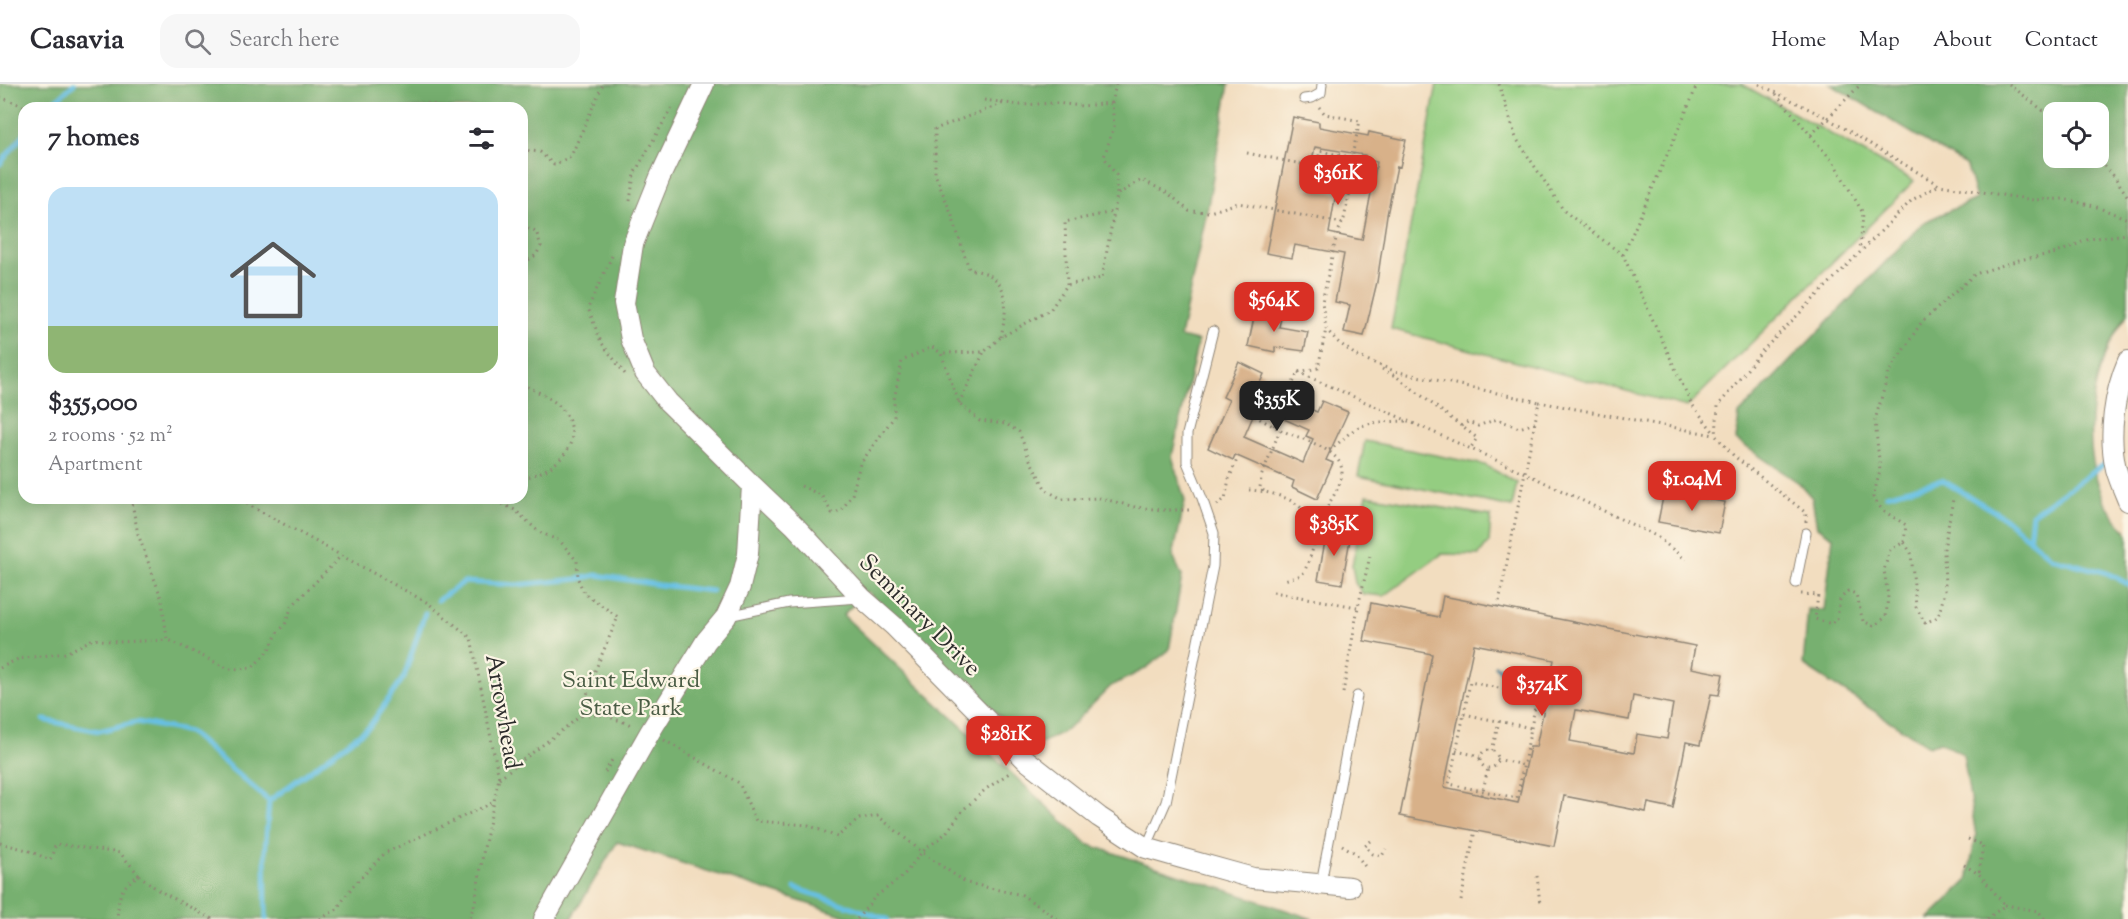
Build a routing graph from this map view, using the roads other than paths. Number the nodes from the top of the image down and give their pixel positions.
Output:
1 (704, 84) edge
2 (1322, 84) edge
3 (1308, 99) road end
4 (1213, 331) dead end
5 (2128, 361) edge
6 (752, 485) junction
7 (2128, 501) edge
8 (1806, 533) road end
9 (1796, 583) dead end
10 (862, 598) junction
11 (726, 617) junction
12 (1357, 696) dead end
13 (1146, 848) junction
14 (1321, 884) junction
15 (1350, 887) dead end
16 (544, 919) edge

1 - 6 street, Seminary Drive
2 - 3 lane
4 - 13 lane
5 - 7 street
6 - 10 street, Seminary Drive
6 - 11 street
8 - 9 lane
10 - 11 lane
10 - 13 street, Seminary Drive
11 - 16 street
12 - 14 lane
13 - 14 street, Seminary Drive
14 - 15 street, Seminary Drive

